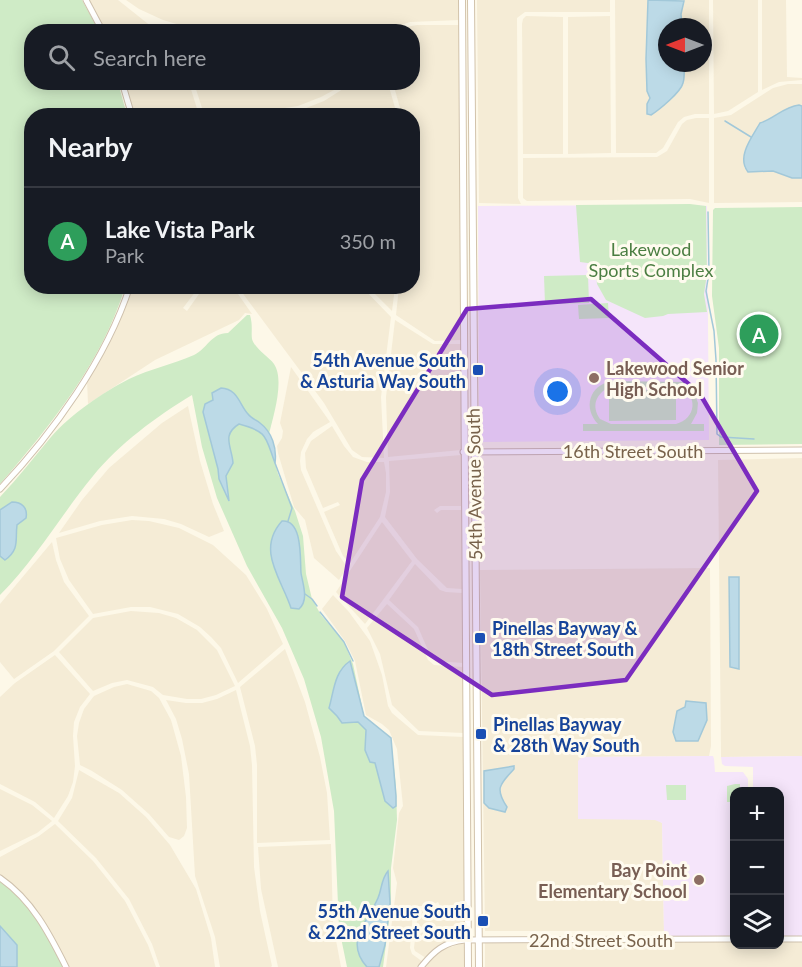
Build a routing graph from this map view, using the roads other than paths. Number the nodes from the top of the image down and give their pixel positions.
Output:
1 (86, 0) edge
2 (462, 0) edge
3 (471, 0) edge
4 (99, 24) edge
5 (125, 90) edge
6 (130, 108) edge
7 (127, 294) edge
8 (802, 450) edge
9 (464, 452) junction
10 (474, 452) junction
11 (0, 489) edge
12 (0, 878) edge
13 (730, 939) edge
14 (784, 939) edge
15 (802, 939) edge
16 (468, 940) junction
17 (478, 940) junction
18 (66, 967) edge
19 (421, 967) edge
20 (468, 967) edge
21 (479, 967) edge

1 - 4 street
2 - 9 main road, 54th Avenue South
3 - 10 main road, 54th Avenue South
5 - 6 street
7 - 11 street
8 - 10 street, 16th Street South
9 - 10 street, 16th Street South
9 - 16 main road, 54th Avenue South
10 - 17 main road, 54th Avenue South
12 - 18 street
13 - 17 street, 22nd Street South
14 - 15 street
16 - 17 street, 22nd Street South
16 - 19 street, 22nd Street South
16 - 20 main road, 54th Avenue South
17 - 21 main road, 54th Avenue South

